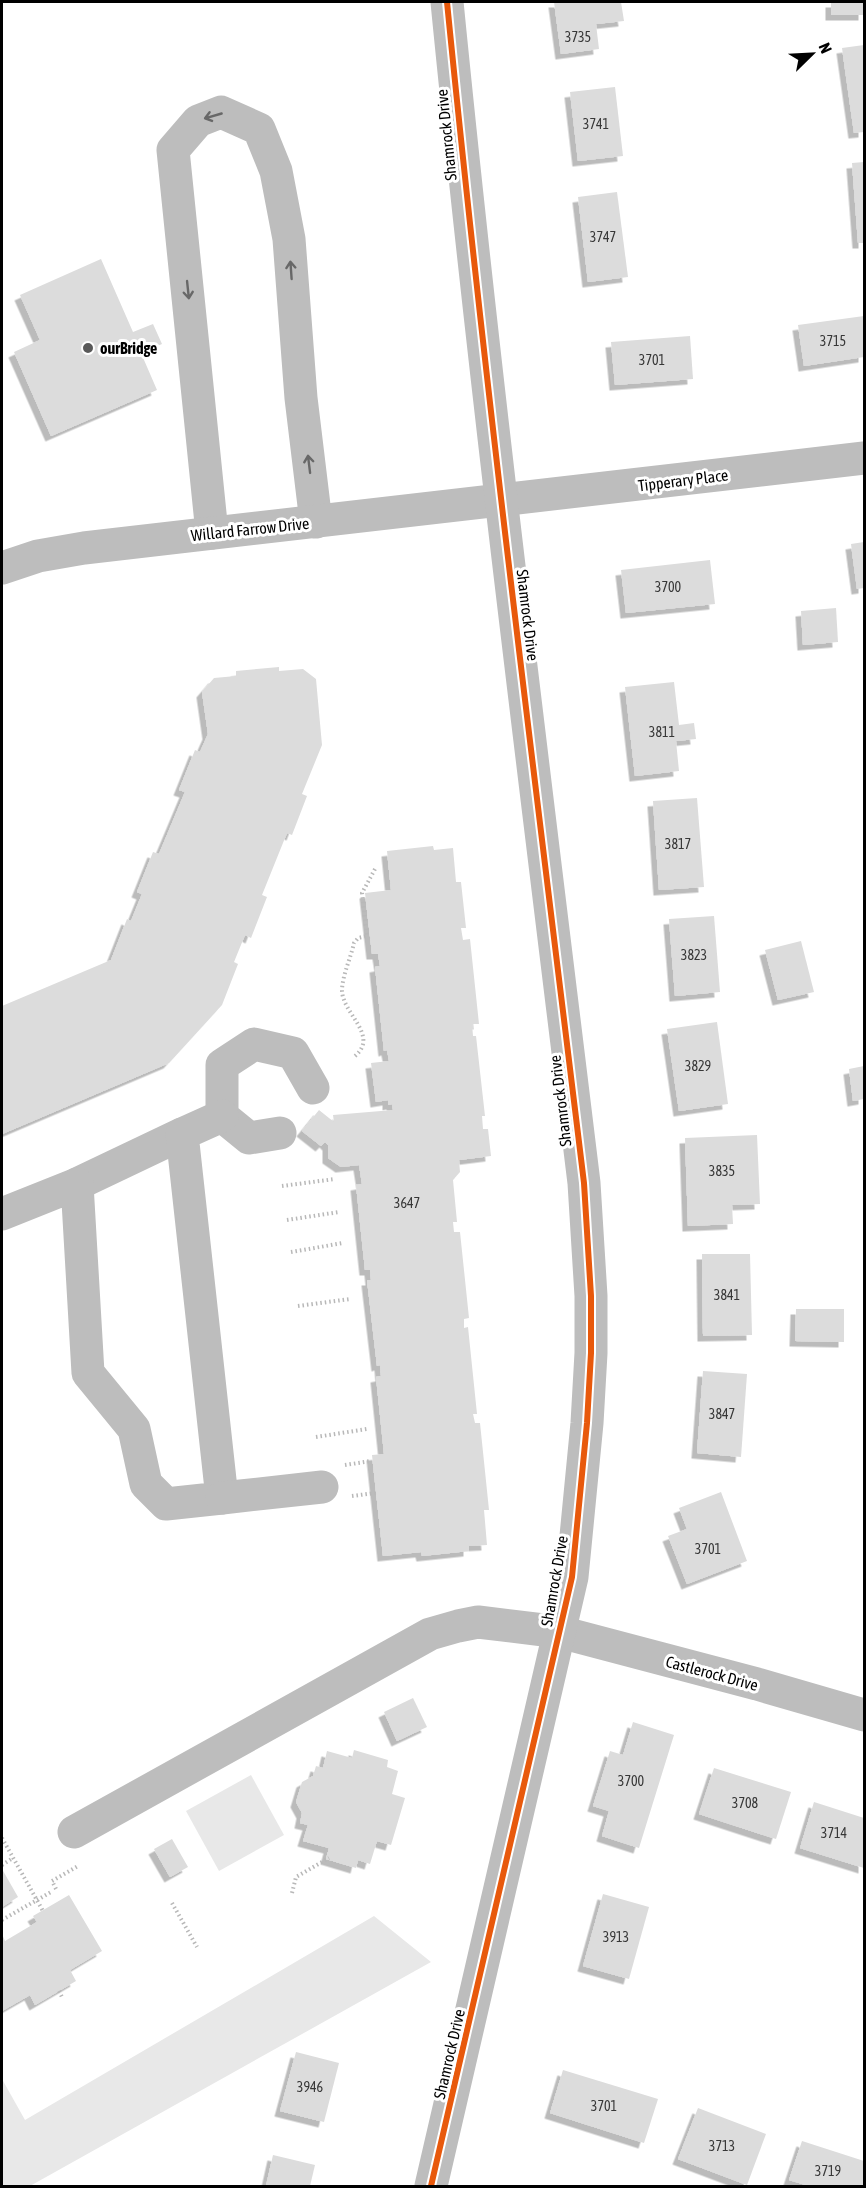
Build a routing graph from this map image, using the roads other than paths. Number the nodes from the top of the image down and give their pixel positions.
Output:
1 (447, 2) edge
2 (864, 458) edge
3 (501, 501) junction
4 (316, 522) junction
5 (212, 533) junction
6 (2, 568) edge
7 (313, 1088) dead end
8 (222, 1116) junction
9 (280, 1133) dead end
10 (182, 1134) junction
11 (77, 1184) junction
12 (2, 1214) edge
13 (322, 1487) dead end
14 (222, 1498) junction
15 (560, 1632) junction
16 (864, 1715) edge
17 (74, 1832) dead end
18 (431, 2187) edge

1 - 3 street, Shamrock Drive
2 - 3 street, Tipperary Place
3 - 4 street, Willard Farrow Drive
3 - 15 street, Shamrock Drive
4 - 5 street, Willard Farrow Drive
4 -> 5 street
5 - 6 street, Willard Farrow Drive
7 - 8 street
8 - 9 street
8 - 10 street
10 - 11 street
10 - 14 street
11 - 12 street
11 - 14 street
13 - 14 street
15 - 16 street, Castlerock Drive
15 - 17 street, Castlerock Drive
15 - 18 street, Shamrock Drive

